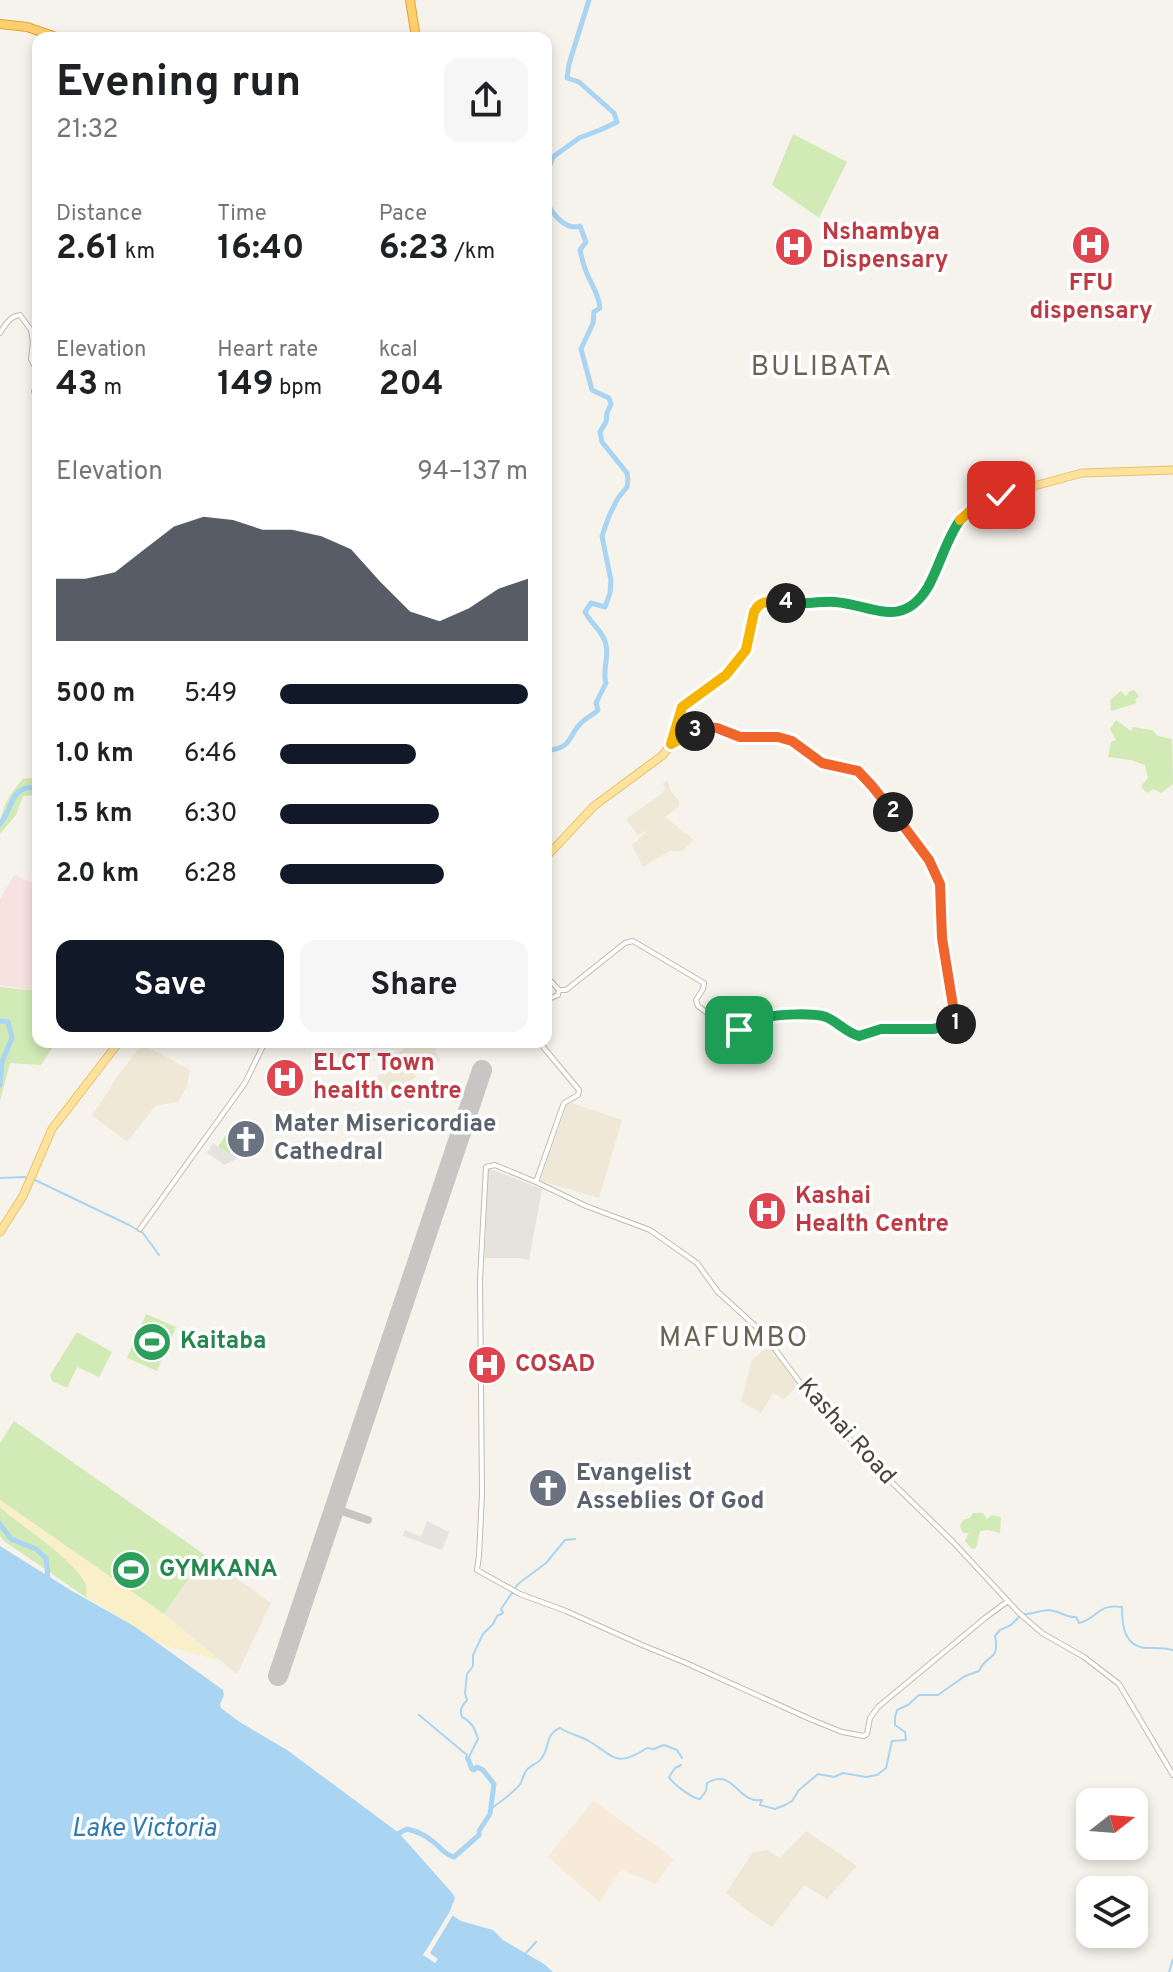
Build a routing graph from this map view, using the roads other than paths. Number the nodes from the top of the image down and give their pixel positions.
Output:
1 (410, 0) edge
2 (0, 24) edge
3 (42, 32) edge
4 (415, 32) edge
5 (0, 333) edge
6 (32, 336) edge
7 (1173, 470) edge
8 (671, 744) junction
9 (552, 851) edge
10 (552, 982) edge
11 (559, 990) junction
12 (552, 998) edge
13 (114, 1048) edge
14 (262, 1048) edge
15 (544, 1048) edge
16 (536, 1182) junction
17 (140, 1229) dead end
18 (0, 1232) edge
19 (1008, 1601) junction
20 (1173, 1775) edge

1 - 4 highway
2 - 3 highway
5 - 6 street
7 - 8 main road
8 - 9 main road
8 - 11 street
10 - 11 street
11 - 12 street
13 - 18 main road
14 - 17 street
15 - 16 street
16 - 19 street, Kashai Road
16 - 19 street, Kashai Road
19 - 20 street, Kashai Road

